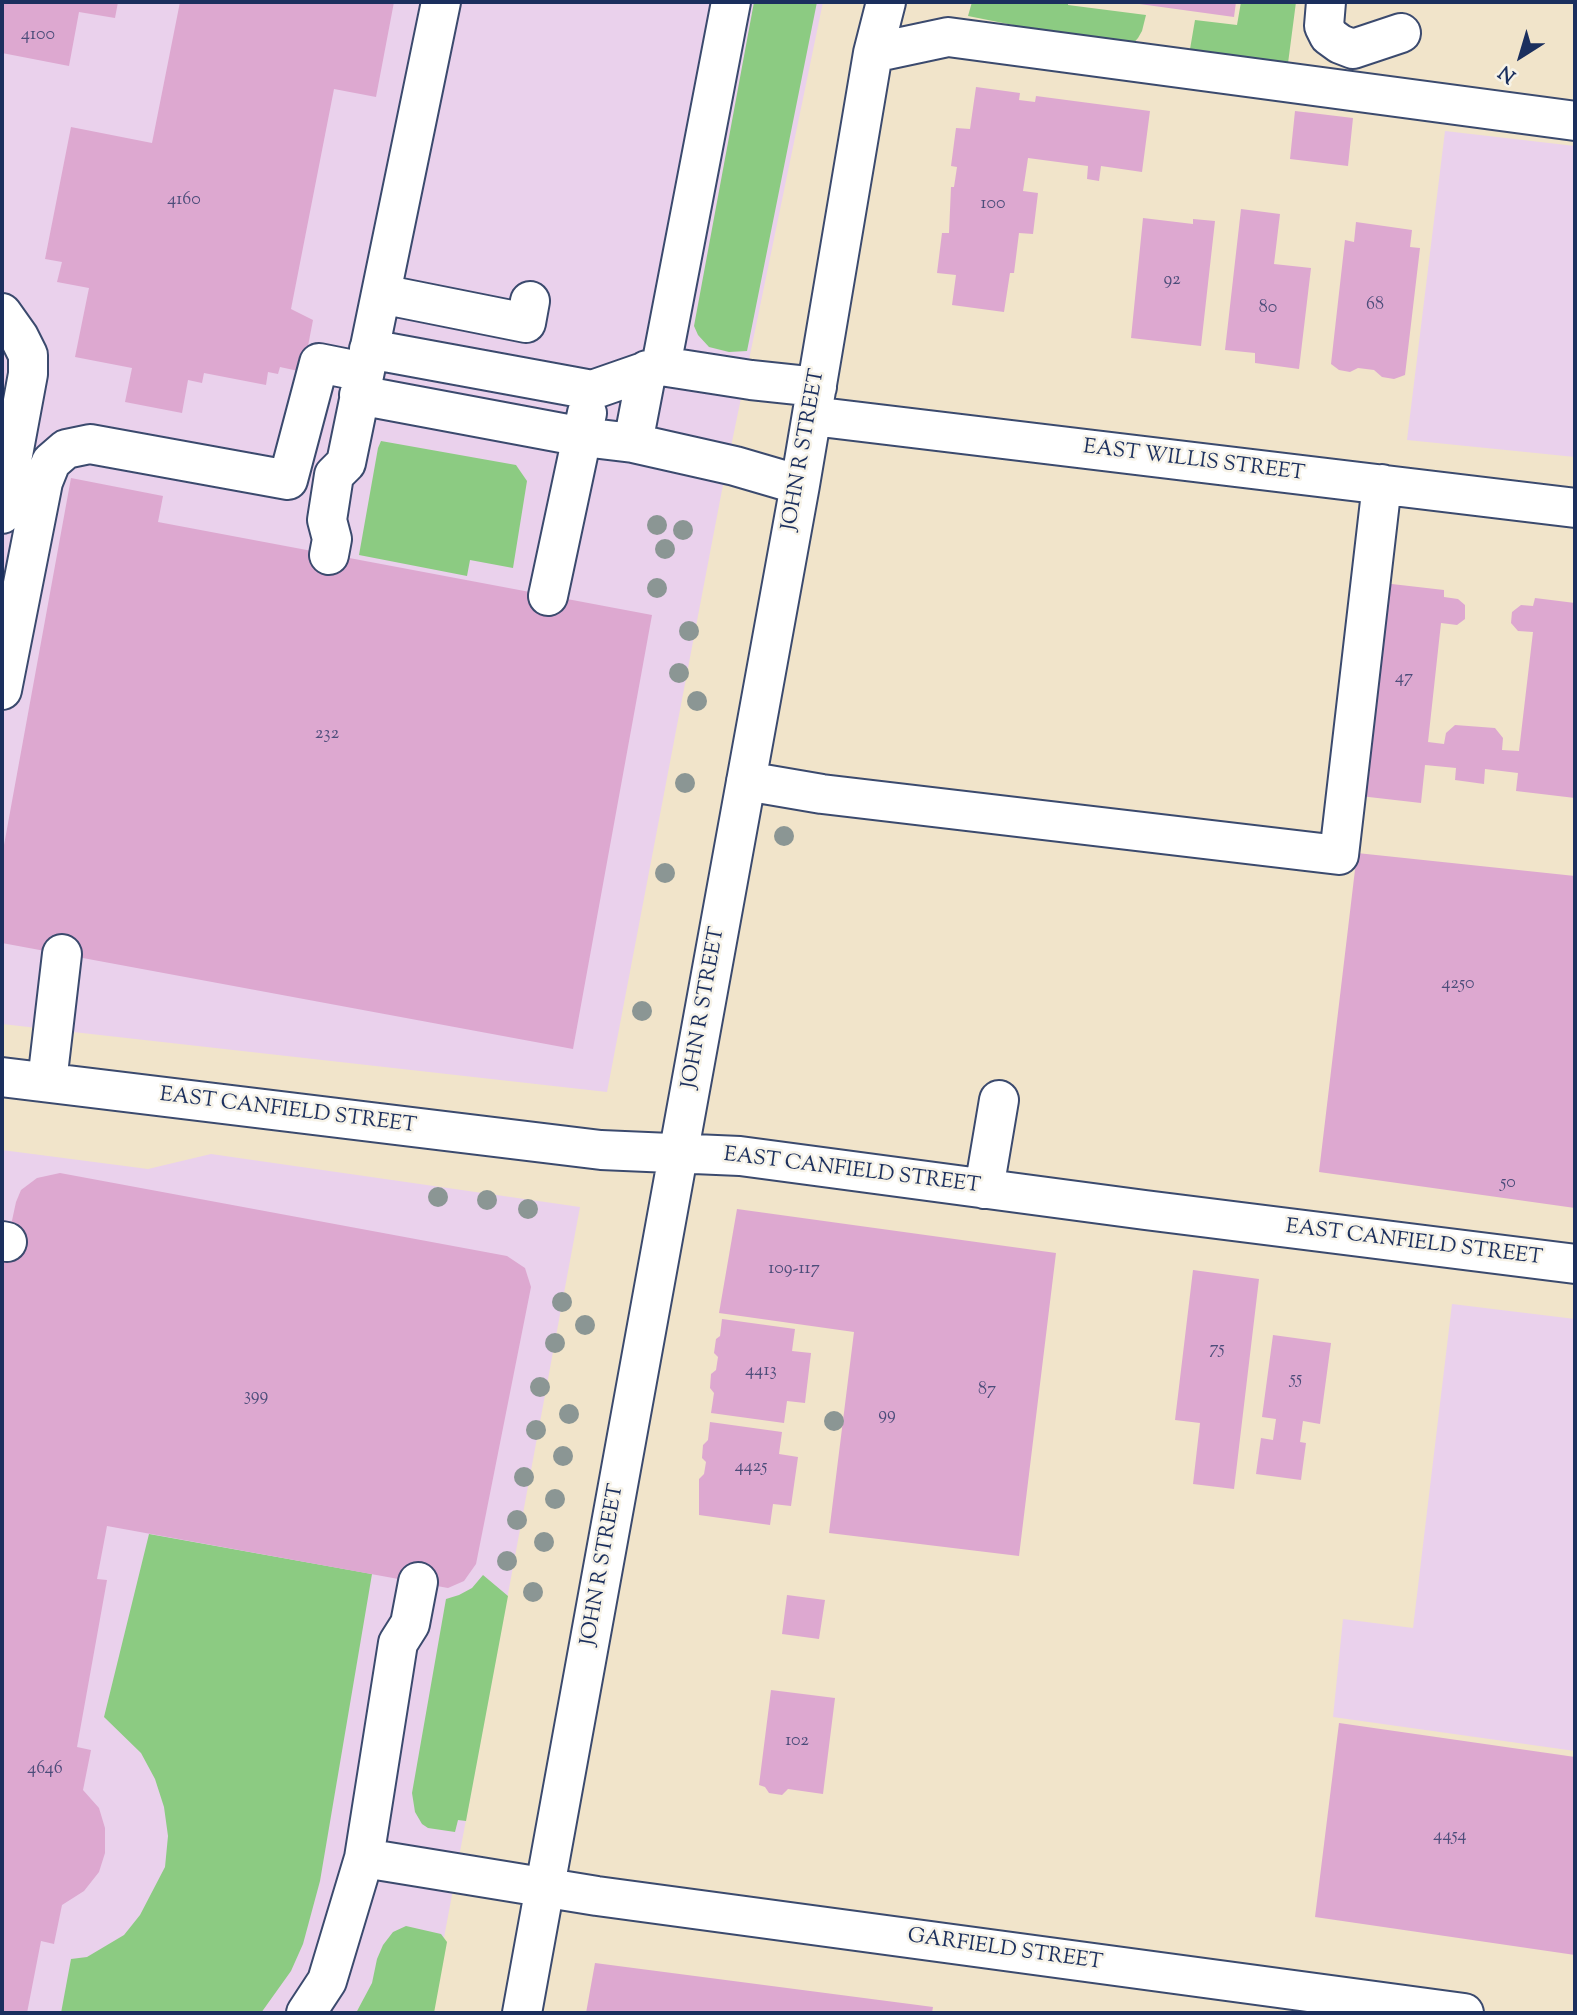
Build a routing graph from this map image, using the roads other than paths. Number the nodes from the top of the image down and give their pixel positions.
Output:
1 (441, 2) edge
2 (731, 2) edge
3 (886, 2) edge
4 (1326, 2) edge
5 (1401, 33) dead end
6 (873, 53) junction
7 (1575, 121) edge
8 (381, 294) junction
9 (530, 301) dead end
10 (2, 313) edge
11 (654, 368) junction
12 (364, 372) junction
13 (592, 390) junction
14 (814, 402) junction
15 (583, 437) junction
16 (633, 443) junction
17 (1382, 484) junction
18 (800, 485) junction
19 (1575, 508) edge
20 (2, 514) edge
21 (330, 547) dead end
22 (548, 596) dead end
23 (2, 690) edge
24 (746, 781) junction
25 (62, 954) dead end
26 (2, 1077) edge
27 (47, 1082) junction
28 (999, 1100) dead end
29 (678, 1154) junction
30 (984, 1189) junction
31 (1575, 1264) edge
32 (408, 1580) dead end
33 (365, 1858) junction
34 (545, 1888) junction
35 (306, 2013) edge
36 (522, 2013) edge
37 (1464, 2013) edge

1 - 8 street
2 - 11 street
3 - 6 street, JOHN R STREET
4 - 5 street
6 - 7 street
6 - 14 street, JOHN R STREET
8 - 9 street
8 - 12 street
10 - 20 street
11 - 13 street
11 - 14 street, EAST WILLIS STREET
11 - 16 street
12 - 13 street
12 - 15 street
12 - 21 street
12 - 23 street
13 - 15 street
14 - 17 street, EAST WILLIS STREET
14 - 18 street, JOHN R STREET
15 - 16 street
15 - 22 street
16 - 18 street
17 - 19 street, EAST WILLIS STREET
17 - 24 street
18 - 24 street, JOHN R STREET
24 - 29 street, JOHN R STREET
25 - 27 street
26 - 27 street, EAST CANFIELD STREET
27 - 29 street, EAST CANFIELD STREET
28 - 30 street
29 - 30 street, EAST CANFIELD STREET
29 - 34 street, JOHN R STREET
30 - 31 street, EAST CANFIELD STREET
32 - 33 street
33 - 34 street, GARFIELD STREET
33 - 35 street
34 - 36 street, JOHN R STREET
34 - 37 street, GARFIELD STREET

